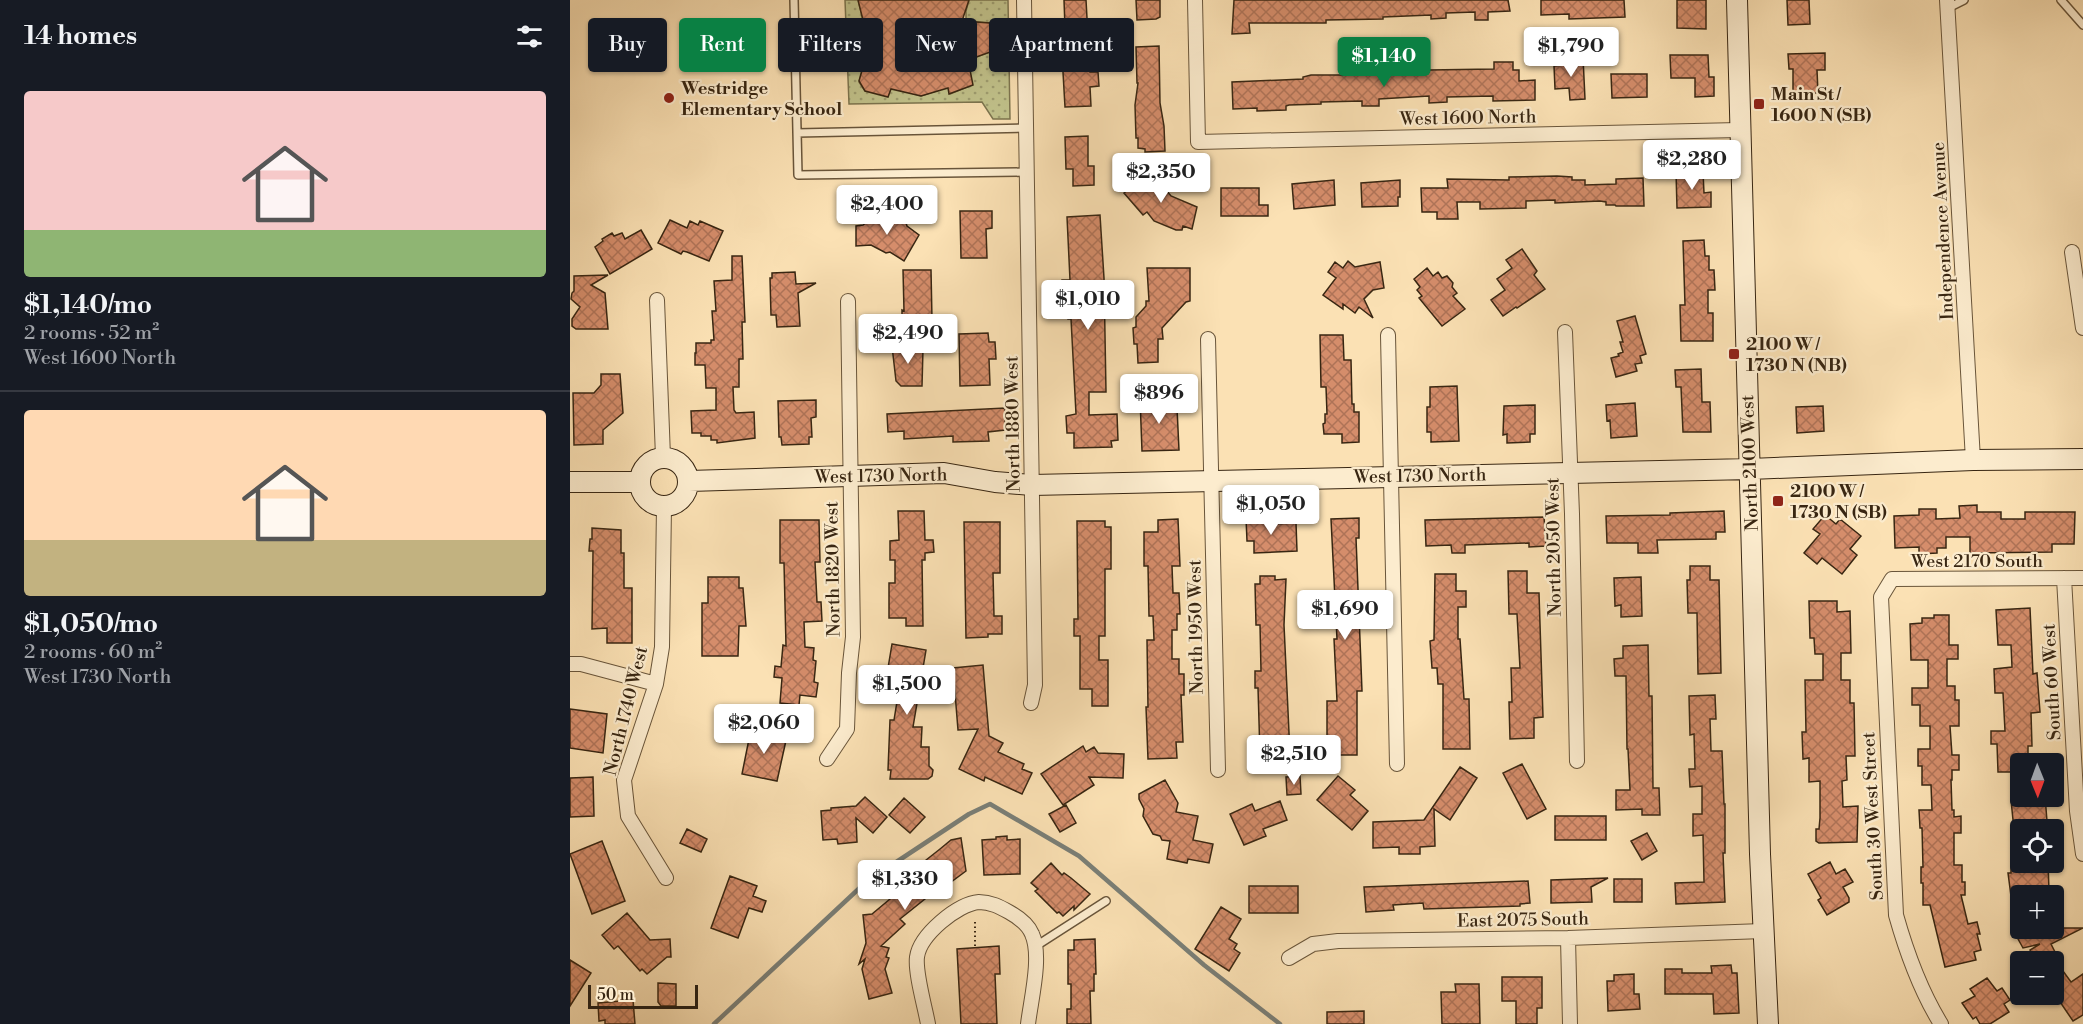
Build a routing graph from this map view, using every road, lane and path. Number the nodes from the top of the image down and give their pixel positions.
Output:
1 (794, 0) edge
2 (1024, 0) edge
3 (1195, 0) edge
4 (1737, 0) edge
5 (1964, 0) edge
6 (2061, 0) edge
7 (1947, 4) edge
8 (2083, 25) edge
9 (1026, 128) junction
10 (1739, 130) junction
11 (797, 133) junction
12 (1027, 172) junction
13 (2072, 252) dead end
14 (657, 300) dead end
15 (848, 301) dead end
16 (2083, 328) edge
17 (1565, 332) dead end
18 (1388, 335) dead end
19 (1208, 339) dead end
20 (663, 457) junction
21 (2083, 459) edge
22 (1973, 460) junction
23 (1750, 469) junction
24 (1571, 473) junction
25 (850, 476) junction
26 (1391, 476) junction
27 (1210, 480) junction
28 (688, 481) junction
29 (570, 482) edge
30 (639, 482) junction
31 (1032, 484) junction
32 (664, 506) junction
33 (2064, 578) junction
34 (2083, 578) edge
35 (1881, 597) joint
36 (570, 664) edge
37 (656, 684) junction
38 (1031, 703) dead end
39 (827, 759) dead end
40 (1577, 761) dead end
41 (1397, 764) dead end
42 (1218, 770) dead end
43 (2083, 854) edge
44 (666, 878) dead end
45 (1106, 901) dead end
46 (975, 922) dead end
47 (1763, 931) junction
48 (1568, 938) junction
49 (975, 946) dead end
50 (1036, 946) junction
51 (1289, 958) dead end
52 (928, 1024) edge
53 (1028, 1024) edge
54 (1570, 1024) edge
55 (1768, 1024) edge
56 (1941, 1024) edge

1 - 11 lane
2 - 9 street, North 1880 West
3 - 10 street, West 1600 North
4 - 10 street, North 2100 West
5 - 7 lane
6 - 8 lane
7 - 22 street, Independence Avenue
9 - 11 lane
9 - 12 street, North 1880 West
10 - 23 street, North 2100 West
11 - 12 lane
12 - 31 street, North 1880 West
13 - 16 street
14 - 20 street
15 - 25 street, North 1820 West
17 - 24 street, North 2050 West
18 - 26 street
19 - 27 street, North 1950 West
20 - 28 street
20 - 30 street
21 - 22 street, West 1730 North
22 - 23 street, West 1730 North
23 - 24 street, West 1730 North
23 - 47 street, North 2100 West
24 - 26 street, West 1730 North
24 - 40 street, North 2050 West
25 - 28 street, West 1730 North
25 - 31 street, West 1730 North
25 - 39 street, North 1820 West
26 - 27 street, West 1730 North
26 - 41 street
27 - 31 street, West 1730 North
27 - 42 street, North 1950 West
28 - 32 street
29 - 30 street
30 - 32 street
31 - 38 street, North 1880 West
32 - 37 street, North 1740 West
33 - 34 street, West 2170 South
33 - 35 street, West 2170 South
33 - 43 street, South 60 West
35 - 56 street, South 30 West Street
36 - 37 street
37 - 44 street, North 1740 West
45 - 50 lane
46 - 49 path
47 - 48 street, East 2075 South
47 - 55 street, North 2100 West
48 - 51 street, East 2075 South
48 - 54 street
50 - 52 street
50 - 53 street

